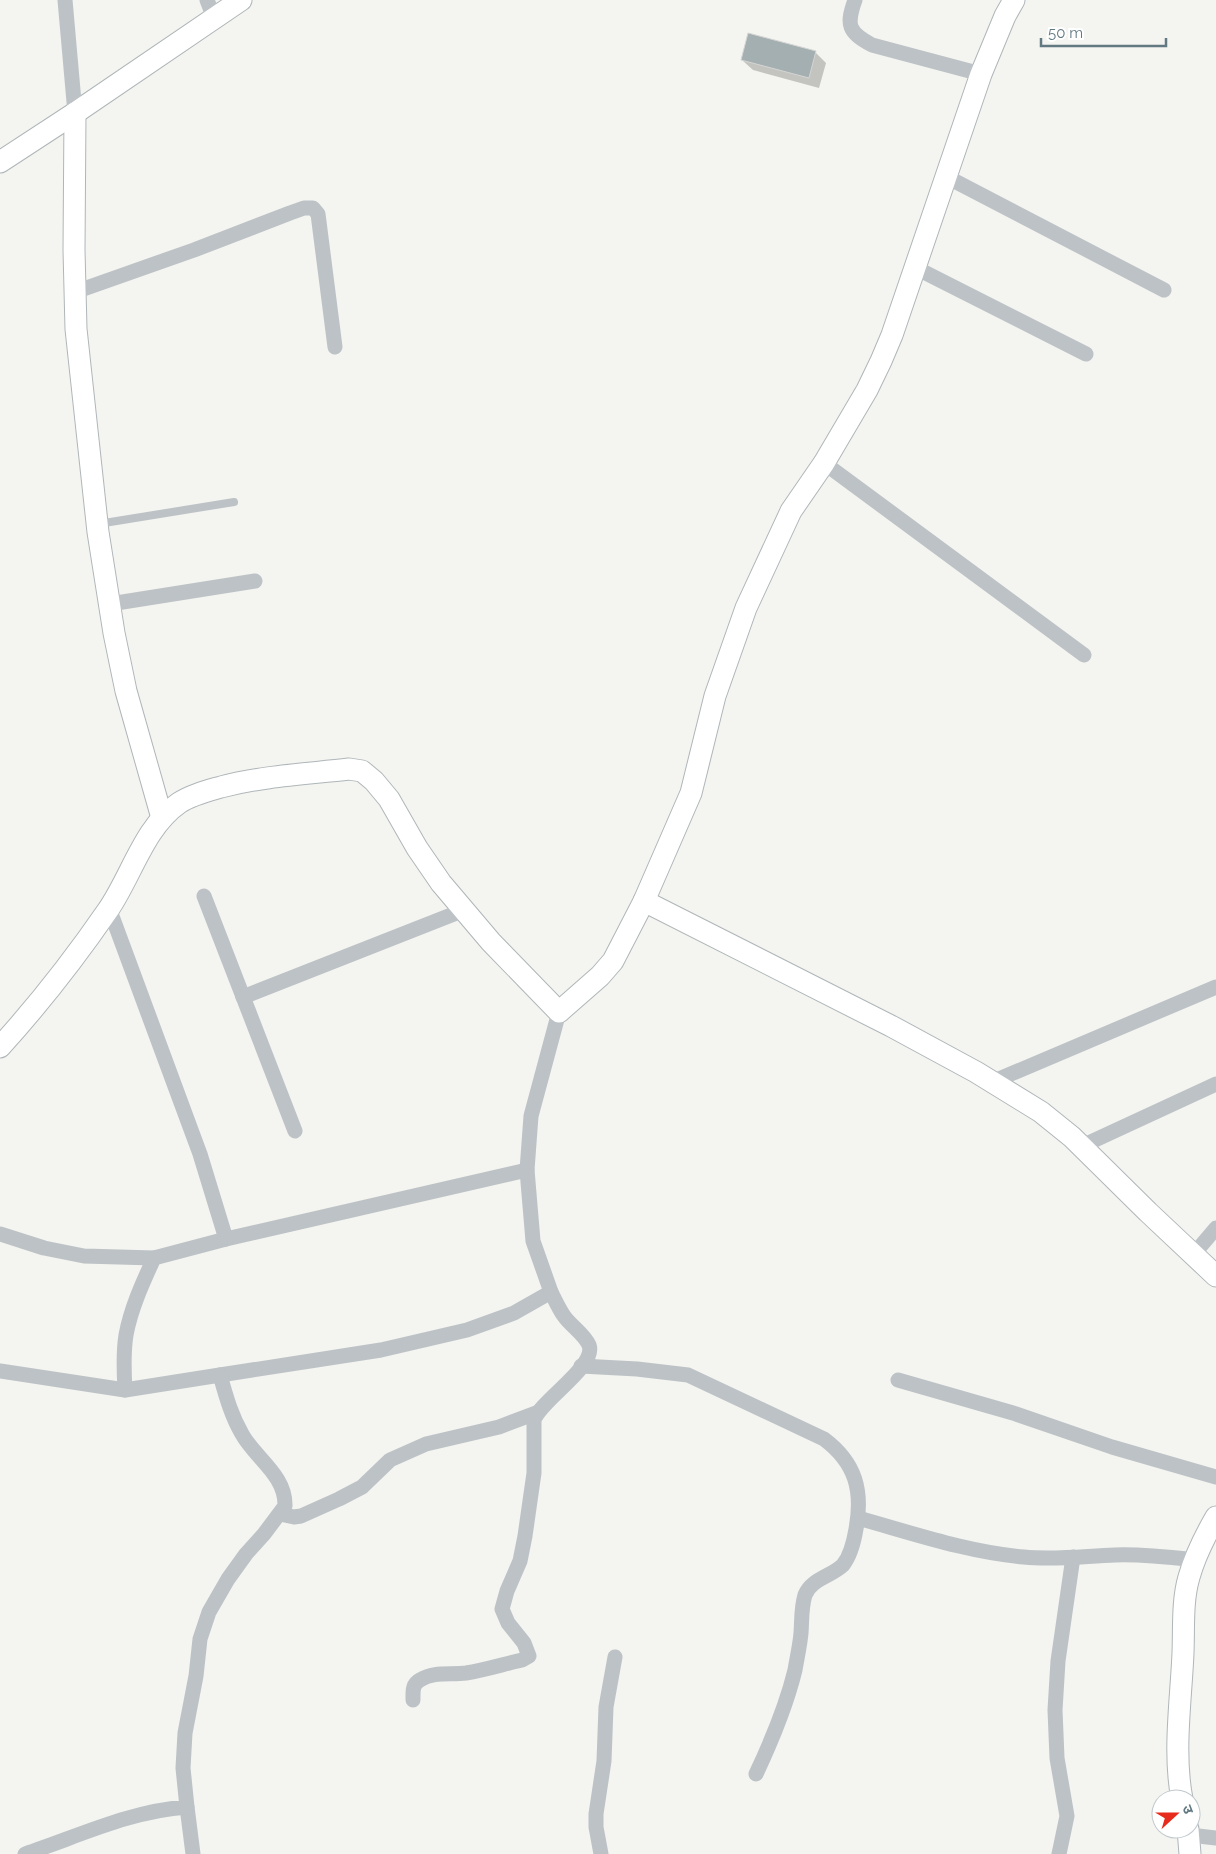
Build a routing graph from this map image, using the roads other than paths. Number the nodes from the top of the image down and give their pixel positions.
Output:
1 (65, 0) edge
2 (855, 0) edge
3 (1014, 0) edge
4 (224, 5) edge
5 (981, 74) junction
6 (75, 113) junction
7 (0, 162) edge
8 (945, 176) junction
9 (914, 267) junction
10 (1164, 290) dead end
11 (75, 292) junction
12 (335, 347) dead end
13 (1086, 354) dead end
14 (824, 463) junction
15 (234, 502) dead end
16 (97, 524) junction
17 (255, 581) dead end
18 (110, 604) junction
19 (1084, 656) dead end
20 (162, 818) junction
21 (204, 896) dead end
22 (644, 902) junction
23 (110, 908) junction
24 (464, 910) junction
25 (1216, 987) edge
26 (243, 997) junction
27 (559, 1012) junction
28 (1, 1045) edge
29 (992, 1082) junction
30 (1216, 1084) edge
31 (295, 1132) dead end
32 (1082, 1146) junction
33 (527, 1170) junction
34 (1216, 1228) edge
35 (0, 1234) edge
36 (226, 1239) junction
37 (1193, 1255) junction
38 (154, 1258) junction
39 (1216, 1276) edge
40 (550, 1292) junction
41 (581, 1366) junction
42 (0, 1371) edge
43 (220, 1375) junction
44 (898, 1380) dead end
45 (125, 1390) junction
46 (536, 1413) junction
47 (1216, 1477) edge
48 (280, 1514) junction
49 (1216, 1517) edge
50 (858, 1518) junction
51 (1073, 1557) junction
52 (1195, 1560) junction
53 (615, 1657) dead end
54 (413, 1700) dead end
55 (756, 1774) dead end
56 (1180, 1789) edge
57 (187, 1807) junction
58 (1216, 1838) edge
59 (1201, 1839) edge
60 (25, 1854) edge
61 (193, 1854) edge
62 (602, 1854) edge
63 (1059, 1854) edge

1 - 6 street
2 - 5 street
3 - 5 street
4 - 6 street
5 - 8 street
6 - 7 street
6 - 11 street
8 - 9 street
8 - 10 street
9 - 13 street
9 - 14 street
11 - 12 street
11 - 16 street
14 - 19 street
14 - 22 street
15 - 16 lane
16 - 18 street
17 - 18 street
18 - 20 street
20 - 23 street
20 - 24 street
21 - 26 street
22 - 27 street
22 - 29 street
23 - 28 street
23 - 36 street
24 - 26 street
24 - 27 street
25 - 29 street
26 - 31 street
27 - 33 street
29 - 32 street
30 - 32 street
32 - 37 street
33 - 36 street
33 - 40 street
34 - 37 street
35 - 38 street
36 - 38 street
37 - 39 street
38 - 45 street
40 - 41 street
40 - 43 street
41 - 46 street
41 - 50 street
42 - 45 street
43 - 45 street
43 - 48 street
44 - 47 street
46 - 48 street
46 - 54 street
48 - 57 street
49 - 52 street
50 - 51 street
50 - 55 street
51 - 52 street
51 - 63 street
52 - 56 street
53 - 62 street
57 - 60 street
57 - 61 street
58 - 59 street

